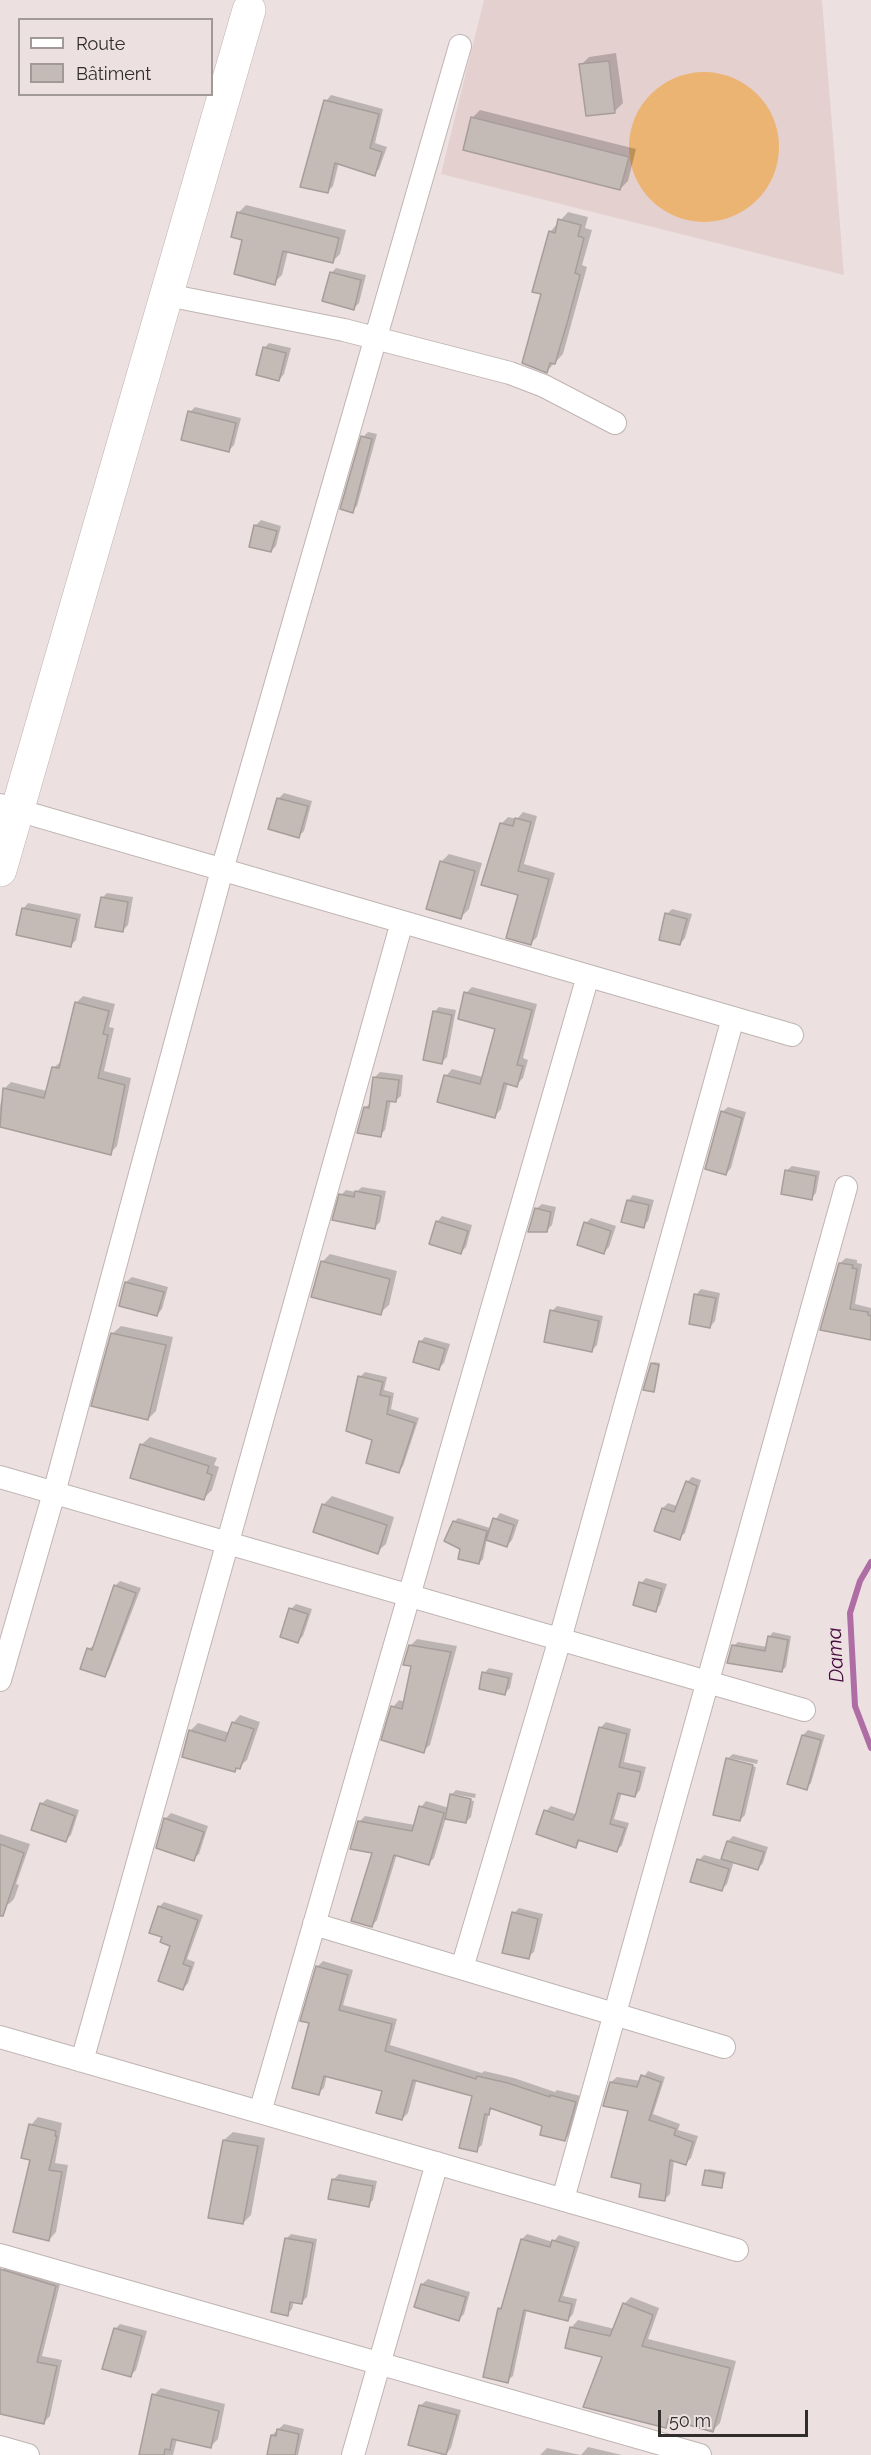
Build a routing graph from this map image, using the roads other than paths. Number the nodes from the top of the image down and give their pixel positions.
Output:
1 (250, 5) edge
2 (460, 46) dead end
3 (167, 294) junction
4 (376, 338) junction
5 (615, 423) dead end
6 (9, 808) edge
7 (0, 870) edge
8 (222, 870) junction
9 (402, 922) junction
10 (588, 976) junction
11 (733, 1018) junction
12 (792, 1035) dead end
13 (846, 1187) dead end
14 (0, 1477) edge
15 (54, 1493) junction
16 (227, 1543) junction
17 (409, 1596) junction
18 (560, 1639) junction
19 (0, 1680) edge
20 (707, 1682) junction
21 (804, 1710) dead end
22 (314, 1924) junction
23 (462, 1968) junction
24 (613, 2015) junction
25 (0, 2037) edge
26 (724, 2047) dead end
27 (82, 2061) junction
28 (260, 2112) junction
29 (437, 2163) junction
30 (563, 2199) junction
31 (737, 2250) dead end
32 (0, 2255) edge
33 (379, 2363) junction
34 (0, 2447) edge
35 (28, 2455) edge
36 (352, 2455) edge
37 (700, 2455) edge

1 - 3 street
2 - 4 street
3 - 4 street
3 - 6 street
4 - 5 street
4 - 8 street
6 - 7 street
6 - 8 street
8 - 9 street
8 - 15 street
9 - 10 street
9 - 16 street
10 - 11 street
10 - 17 street
11 - 12 street
11 - 18 street
13 - 20 street
14 - 15 street
15 - 16 street
15 - 19 street
16 - 17 street
16 - 27 street
17 - 18 street
17 - 22 street
18 - 20 street
18 - 23 street
20 - 21 street
20 - 24 street
22 - 23 street
22 - 28 street
23 - 24 street
24 - 26 street
24 - 30 street
25 - 27 street
27 - 28 street
28 - 29 street
29 - 30 street
29 - 33 street
30 - 31 street
32 - 33 street
33 - 36 street
33 - 37 street
34 - 35 street

